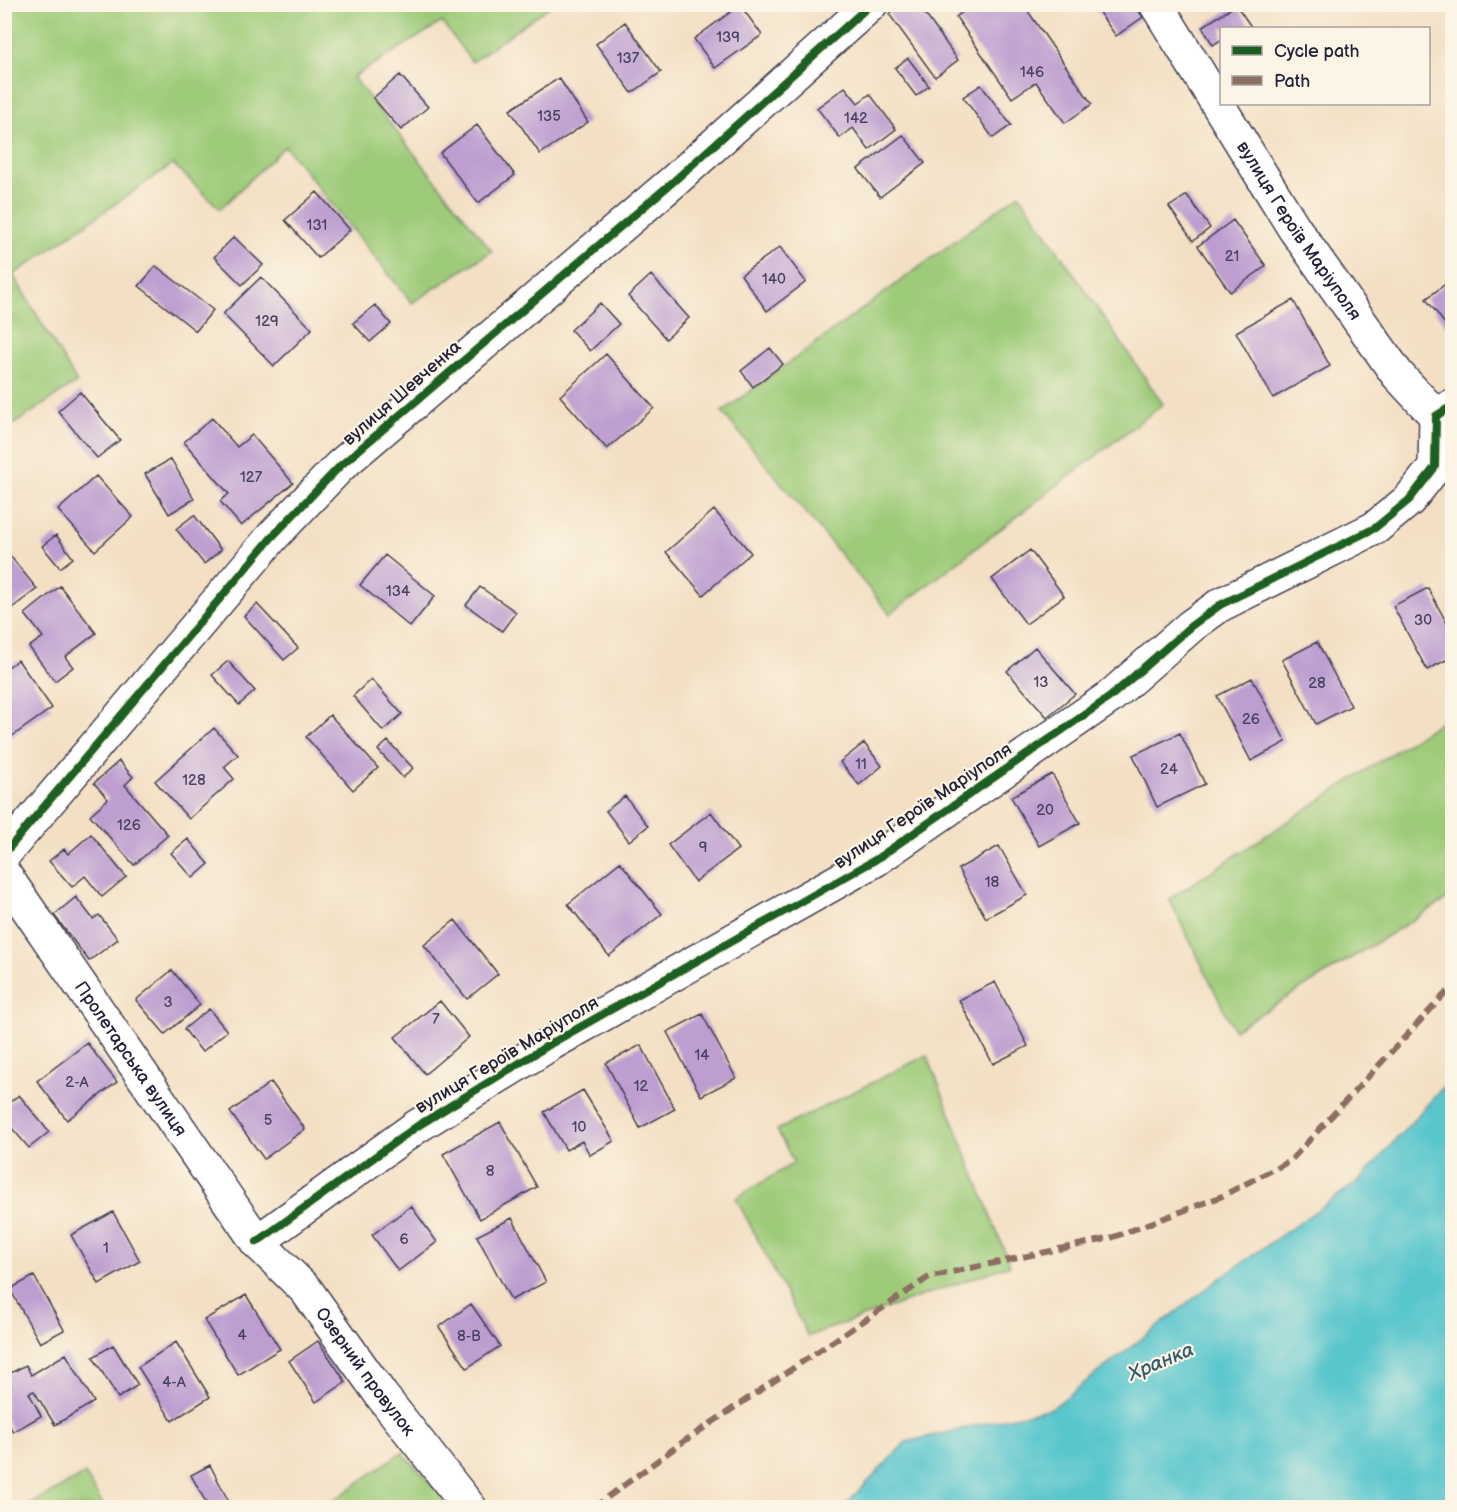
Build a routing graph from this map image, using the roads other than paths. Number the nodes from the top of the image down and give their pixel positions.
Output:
1 (871, 4) edge
2 (1155, 4) edge
3 (1444, 411) edge
4 (4, 854) edge
5 (4, 874) edge
6 (257, 1242) junction
7 (470, 1508) edge

1 - 4 street, вулиця Шевченка
2 - 3 street, вулиця Героїв Маріуполя
3 - 6 street, вулиця Героїв Маріуполя
5 - 6 street, Пролетарська вулиця
6 - 7 street, Озерний провулок

